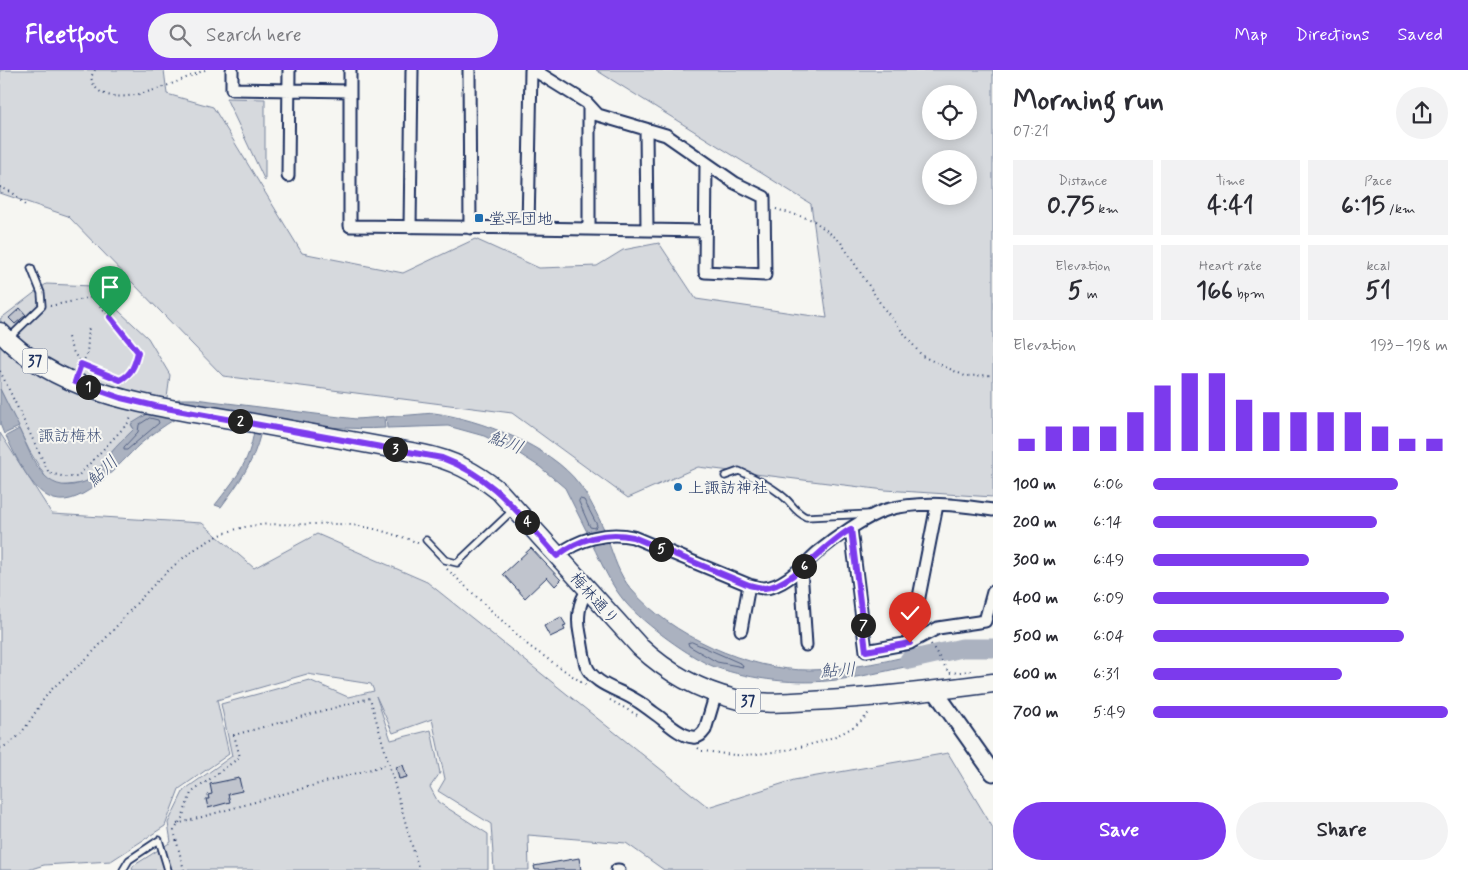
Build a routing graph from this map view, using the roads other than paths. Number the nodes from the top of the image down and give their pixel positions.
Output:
1 (232, 70) edge
2 (289, 70) edge
3 (350, 70) edge
4 (412, 70) edge
5 (470, 70) edge
6 (533, 70) edge
7 (289, 89) junction
8 (350, 91) junction
9 (589, 106) junction
10 (646, 129) junction
11 (706, 162) junction
12 (288, 176) dead end
13 (410, 227) junction
14 (470, 228) junction
15 (528, 228) junction
16 (589, 229) junction
17 (647, 230) junction
18 (705, 231) junction
19 (31, 268) dead end
20 (4, 336) edge
21 (725, 476) dead end
22 (938, 505) junction
23 (514, 508) junction
24 (993, 510) edge
25 (878, 514) junction
26 (851, 529) junction
27 (426, 540) dead end
28 (557, 556) junction
29 (801, 569) junction
30 (749, 585) junction
31 (588, 590) junction
32 (993, 592) edge
33 (989, 621) edge
34 (741, 630) dead end
35 (910, 643) junction
36 (806, 645) dead end
37 (993, 683) edge
38 (935, 690) junction
39 (716, 693) junction
40 (993, 773) edge
41 (123, 870) edge
42 (168, 870) edge

1 - 7 street
2 - 7 street
3 - 8 street
4 - 13 street
5 - 14 street
6 - 9 street
6 - 15 street
7 - 8 street
7 - 12 street
8 - 13 street
9 - 10 street
9 - 16 street
10 - 11 street
10 - 17 street
11 - 18 street
11 - 18 street
13 - 14 street
14 - 15 street
15 - 16 street
16 - 17 street
17 - 18 street
19 - 20 lane
20 - 23 main road, 梅林通り / 37
21 - 25 lane
22 - 24 street
22 - 25 street
22 - 35 street
23 - 27 lane
23 - 28 main road, 梅林通り / 37
25 - 26 street
26 - 29 street
26 - 35 street
28 - 30 street
28 - 31 main road, 梅林通り / 37
29 - 30 street
29 - 36 street
30 - 34 street
31 - 39 main road, 梅林通り / 37
31 - 39 street
32 - 33 street
33 - 35 street
37 - 38 main road, 梅林通り / 37
38 - 39 main road, 梅林通り / 37
38 - 40 street
41 - 42 lane

